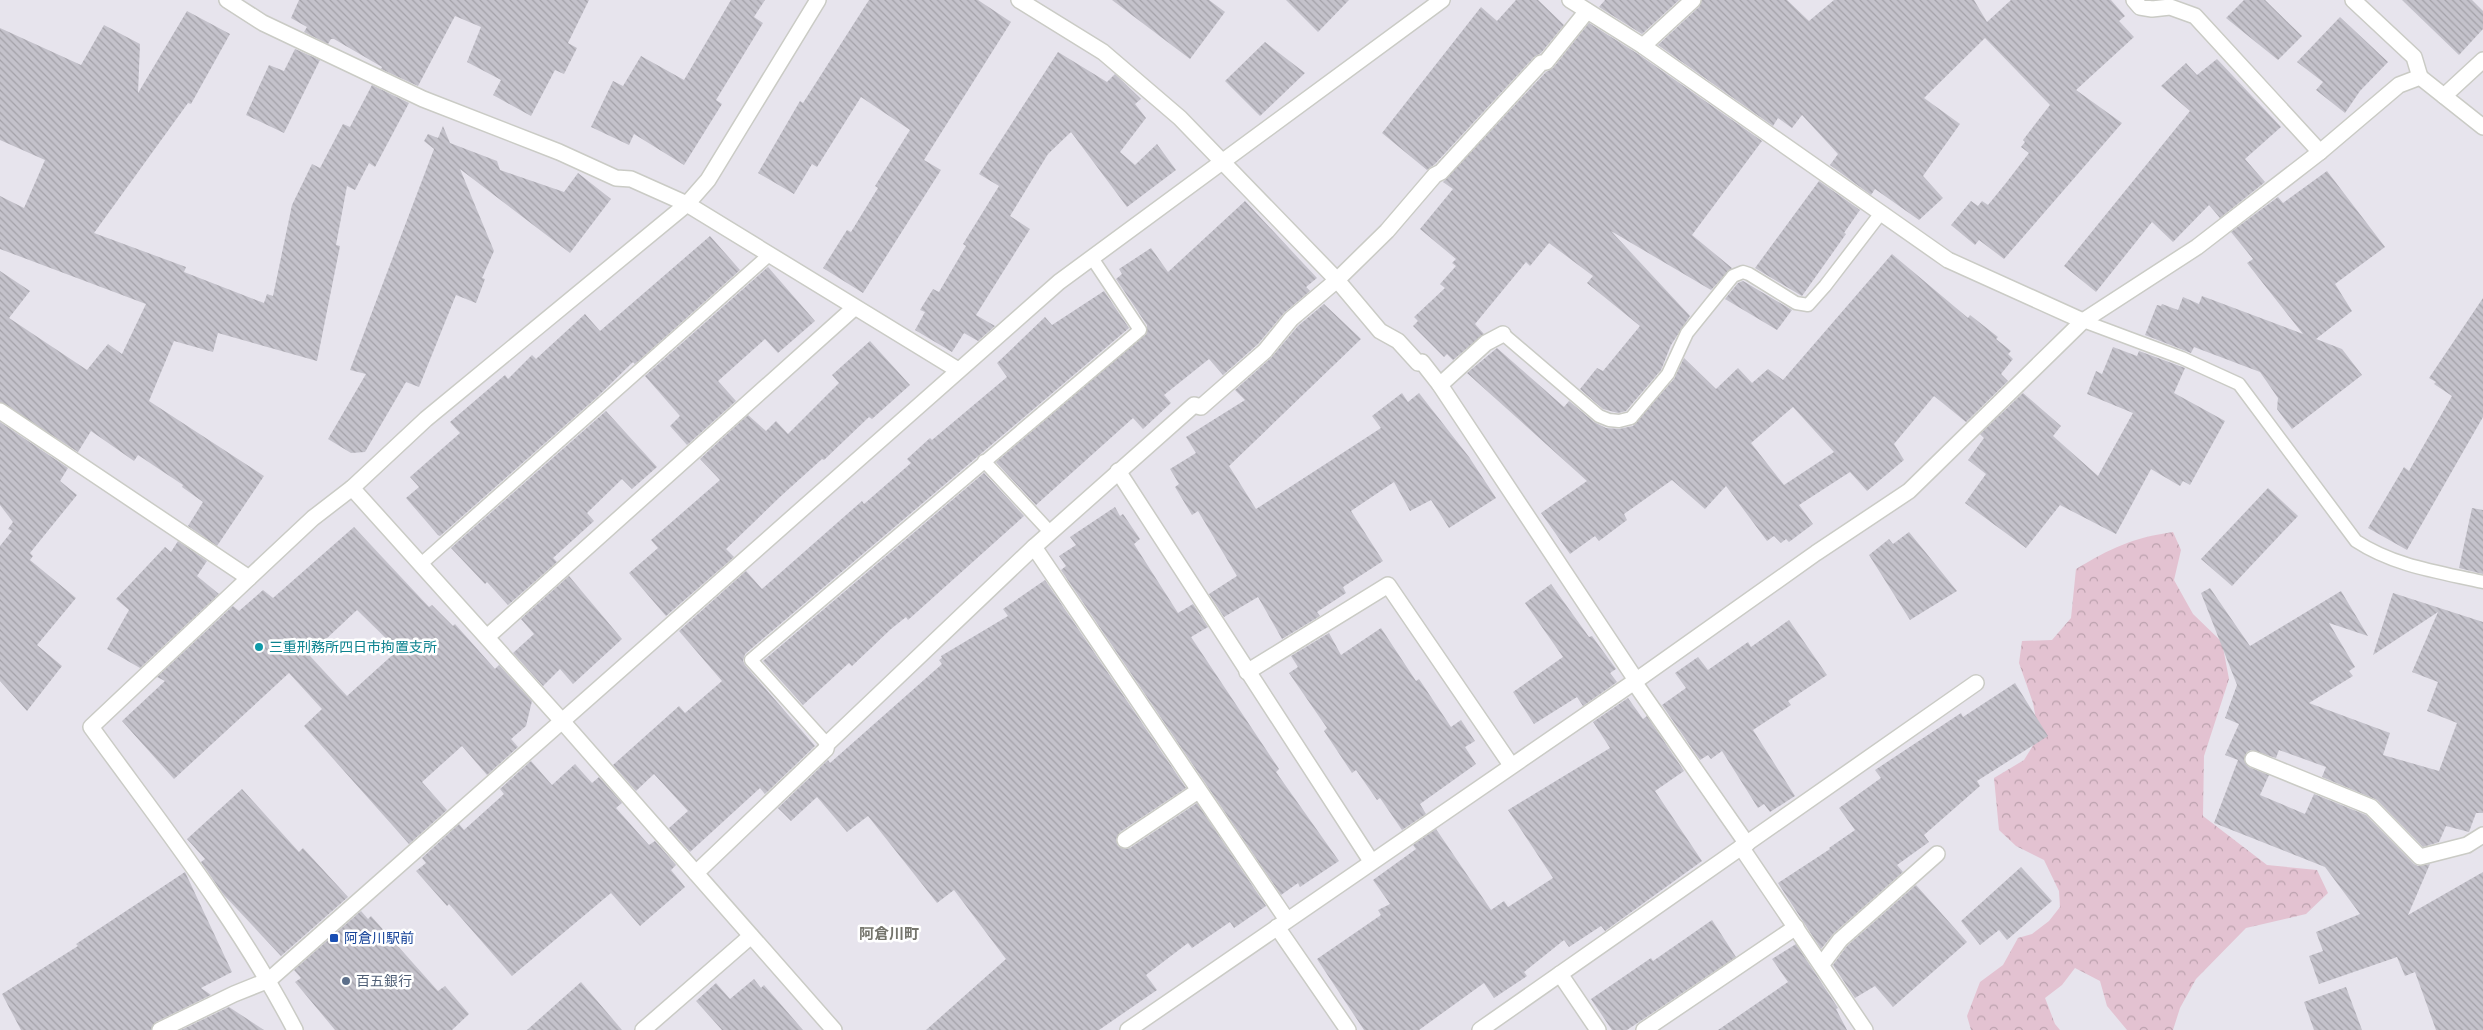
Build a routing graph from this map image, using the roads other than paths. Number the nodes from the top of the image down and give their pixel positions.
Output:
1 (228, 0) edge
2 (818, 0) edge
3 (1019, 0) edge
4 (1442, 0) edge
5 (1570, 0) edge
6 (1693, 0) edge
7 (2134, 0) edge
8 (2353, 0) edge
9 (1586, 11) junction
10 (1643, 46) junction
11 (2483, 60) edge
12 (2420, 77) junction
13 (2444, 96) junction
14 (2483, 127) edge
15 (2320, 152) junction
16 (1224, 162) junction
17 (687, 204) junction
18 (1881, 213) junction
19 (769, 255) junction
20 (1092, 258) junction
21 (1338, 280) junction
22 (854, 308) junction
23 (2083, 321) junction
24 (1503, 334) joint
25 (958, 370) junction
26 (1440, 385) junction
27 (0, 412) edge
28 (984, 461) junction
29 (1118, 471) junction
30 (352, 488) junction
31 (1050, 532) junction
32 (1034, 547) junction
33 (421, 564) junction
34 (249, 578) junction
35 (2483, 582) edge
36 (487, 637) junction
37 (1247, 672) junction
38 (1635, 681) junction
39 (1976, 683) dead end
40 (562, 722) junction
41 (827, 744) junction
42 (2253, 759) dead end
43 (1511, 765) junction
44 (1198, 791) junction
45 (2483, 836) edge
46 (1125, 840) dead end
47 (1744, 846) junction
48 (1937, 854) dead end
49 (1371, 861) junction
50 (696, 873) junction
51 (1282, 923) junction
52 (1796, 927) junction
53 (751, 936) junction
54 (1822, 964) junction
55 (1560, 974) junction
56 (269, 980) junction
57 (160, 1030) edge
58 (294, 1030) edge
59 (643, 1030) edge
60 (834, 1030) edge
61 (1128, 1030) edge
62 (1348, 1030) edge
63 (1480, 1030) edge
64 (1598, 1030) edge
65 (1644, 1030) edge
66 (1865, 1030) edge

1 - 17 street
2 - 17 street
3 - 16 street
4 - 16 street
5 - 9 street
6 - 10 street
7 - 15 street
8 - 12 street
9 - 10 street
9 - 21 street
10 - 18 street
11 - 13 street
12 - 13 street
12 - 15 street
13 - 14 street
15 - 23 street
16 - 20 street
16 - 21 street
17 - 19 street
17 - 30 street
18 - 23 street
18 - 24 lane
19 - 22 street
19 - 33 lane
20 - 25 street
20 - 28 lane
21 - 26 street
21 - 29 street
22 - 25 street
22 - 36 street
23 - 35 lane
23 - 38 street
24 - 26 street
25 - 40 street
26 - 38 street
27 - 34 street
28 - 31 lane
28 - 41 lane
29 - 31 street
29 - 37 street
30 - 33 street
30 - 34 street
31 - 32 street
32 - 41 street
32 - 44 street
33 - 36 street
34 - 56 street
36 - 40 street
37 - 43 street
37 - 49 street
38 - 43 street
38 - 47 street
39 - 47 street
40 - 50 street
40 - 56 street
41 - 50 street
42 - 45 street
43 - 49 street
44 - 46 street
44 - 51 street
47 - 52 street
47 - 55 street
48 - 54 street
49 - 51 street
50 - 53 street
51 - 61 street
51 - 62 street
52 - 54 street
52 - 65 street
53 - 59 street
53 - 60 street
54 - 66 street
55 - 63 street
55 - 64 street
56 - 57 street
56 - 58 street

